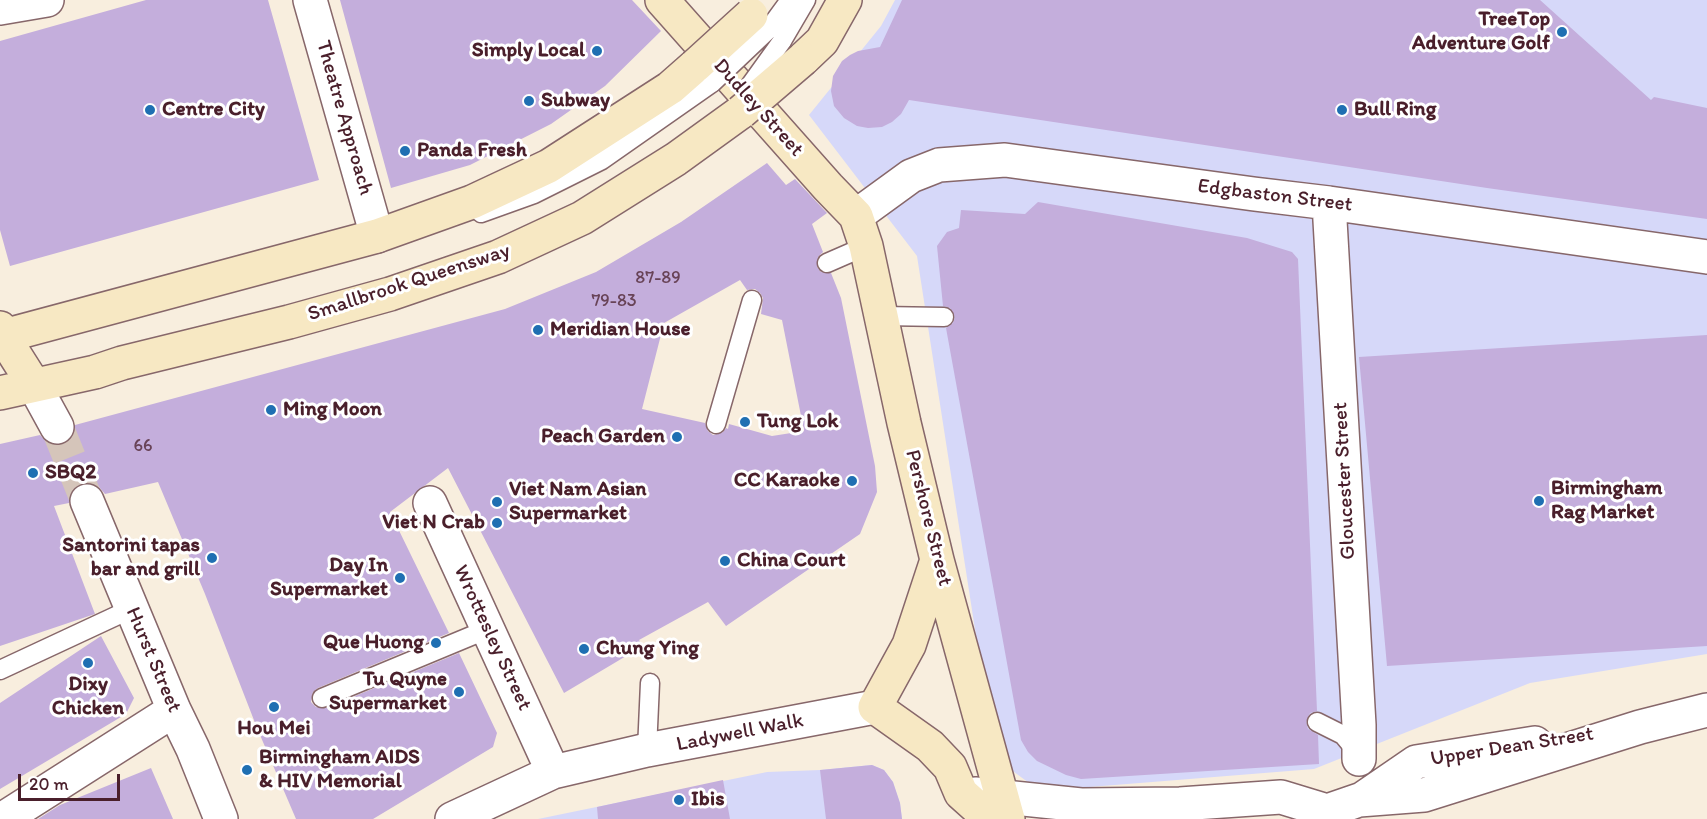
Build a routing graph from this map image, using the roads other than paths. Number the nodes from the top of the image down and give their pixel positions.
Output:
1 (47, 0) edge
2 (310, 0) edge
3 (662, 0) edge
4 (790, 0) edge
5 (806, 0) edge
6 (845, 0) edge
7 (0, 8) edge
8 (773, 29) edge
9 (1329, 202) junction
10 (856, 216) junction
11 (377, 236) junction
12 (866, 246) junction
13 (1707, 257) edge
14 (827, 263) dead end
15 (752, 300) dead end
16 (881, 315) junction
17 (944, 317) dead end
18 (1, 333) edge
19 (34, 384) junction
20 (0, 393) edge
21 (716, 424) dead end
22 (57, 428) tunnel mouth
23 (87, 501) tunnel mouth
24 (430, 503) dead end
25 (937, 560) junction
26 (131, 609) junction
27 (488, 629) junction
28 (0, 670) edge
29 (650, 683) dead end
30 (322, 698) dead end
31 (875, 706) junction
32 (174, 710) junction
33 (1707, 710) edge
34 (1317, 722) dead end
35 (647, 750) junction
36 (1359, 756) junction
37 (554, 772) junction
38 (964, 806) edge
39 (1361, 810) edge
40 (1000, 811) edge
41 (463, 813) edge
42 (1323, 815) edge
43 (3, 819) edge
44 (221, 819) edge

1 - 7 street
2 - 11 street, Theatre Approach
3 - 10 street, Dudley Street
4 - 8 lane
5 - 8 lane
6 - 8 street, Smallbrook Queensway
8 - 11 street, Smallbrook Queensway, bridge
8 - 19 street, Smallbrook Queensway, bridge
9 - 10 street, Edgbaston Street
9 - 13 street, Edgbaston Street
9 - 36 street, Gloucester Street
10 - 12 street, Pershore Street
11 - 18 street, Smallbrook Queensway
12 - 14 lane
12 - 16 street, Pershore Street
15 - 21 lane
16 - 17 lane
16 - 25 street, Pershore Street
18 - 19 street
19 - 20 street, Smallbrook Queensway
19 - 22 street
23 - 26 street, Hurst Street
24 - 27 street, Wrottesley Street
25 - 31 street
25 - 40 street, Pershore Street
26 - 28 lane
26 - 32 street, Hurst Street
27 - 30 lane
27 - 37 street, Wrottesley Street
29 - 35 lane
31 - 35 street, Ladywell Walk
31 - 38 street
32 - 43 street
32 - 44 street, Hurst Street
33 - 39 street, Upper Dean Street
34 - 36 lane
35 - 37 street, Ladywell Walk
36 - 39 lane
37 - 41 street, Ladywell Walk
38 - 40 street, Upper Dean Street
39 - 42 street, Upper Dean Street
40 - 42 street, Upper Dean Street

